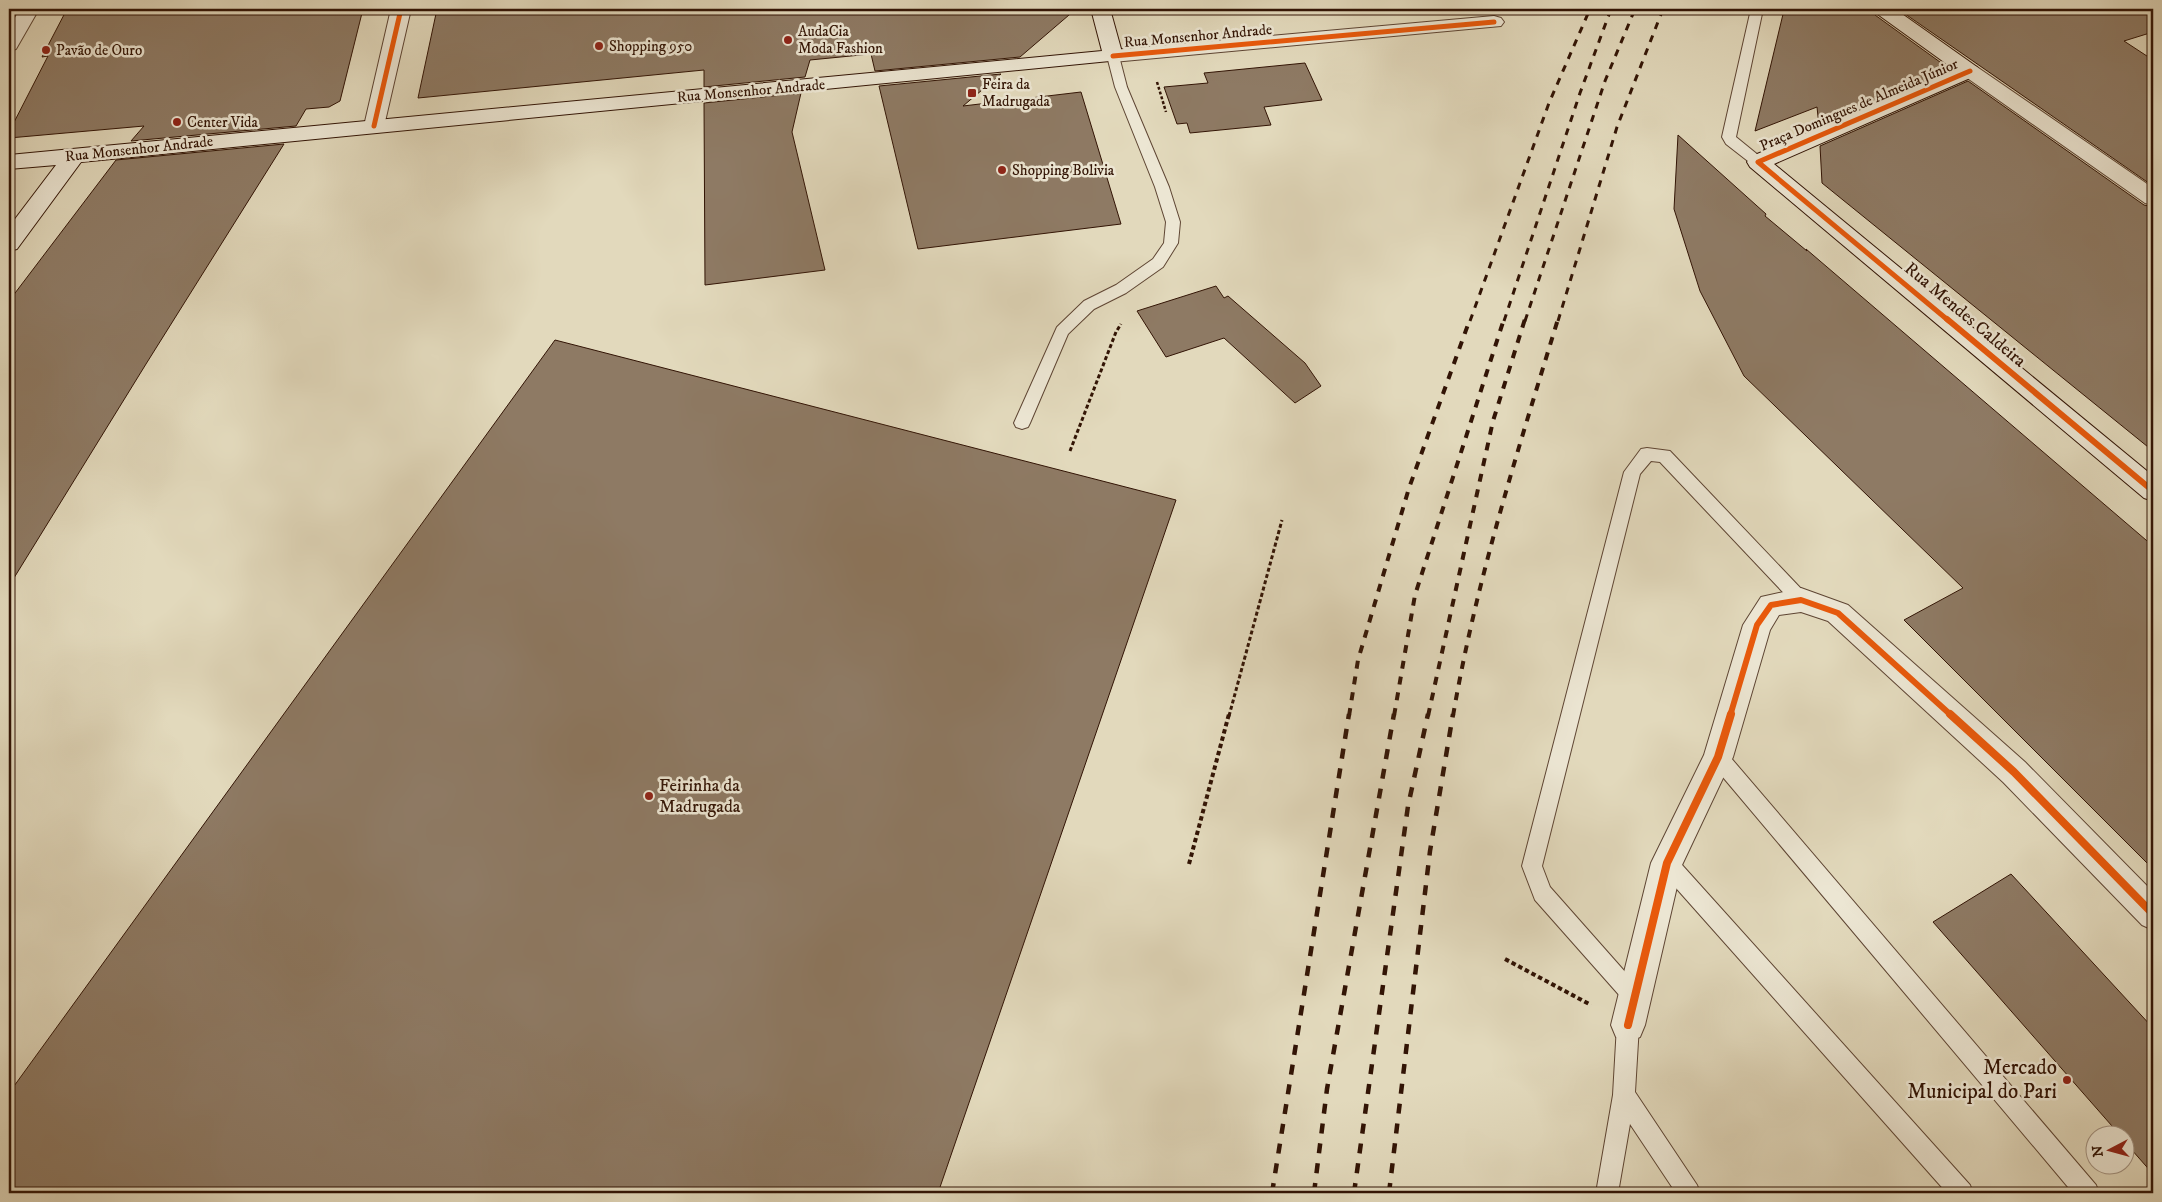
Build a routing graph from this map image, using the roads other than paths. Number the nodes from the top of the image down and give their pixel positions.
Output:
1 (29, 9) edge
2 (401, 9) edge
3 (1100, 9) edge
4 (1757, 9) edge
5 (1883, 9) edge
6 (1494, 22) dead end
7 (9, 45) edge
8 (1113, 56) junction
9 (1970, 71) junction
10 (374, 126) junction
11 (74, 156) junction
12 (9, 162) edge
13 (1758, 162) junction
14 (2153, 198) edge
15 (9, 243) edge
16 (1022, 423) dead end
17 (2153, 491) edge
18 (1801, 600) junction
19 (1718, 757) junction
20 (1667, 863) junction
21 (2153, 914) edge
22 (1631, 1011) junction
23 (1624, 1095) junction
24 (1607, 1193) edge
25 (1689, 1193) edge
26 (1962, 1193) edge
27 (2088, 1193) edge

1 - 7 street
2 - 10 street
3 - 8 street
4 - 13 lane, Rua Mendes Caldeira
5 - 9 street
6 - 8 street, Rua Monsenhor Andrade
8 - 10 street, Rua Monsenhor Andrade
8 - 16 lane
9 - 13 street, Praça Domingues de Almeida Júnior
9 - 14 street
10 - 11 street, Rua Monsenhor Andrade
11 - 12 street, Rua Monsenhor Andrade
11 - 15 street
13 - 17 street, Rua Mendes Caldeira
18 - 19 street
18 - 21 street
18 - 22 lane
19 - 20 street
19 - 27 lane
20 - 22 street
20 - 26 lane
22 - 23 lane
23 - 24 lane
23 - 25 lane

